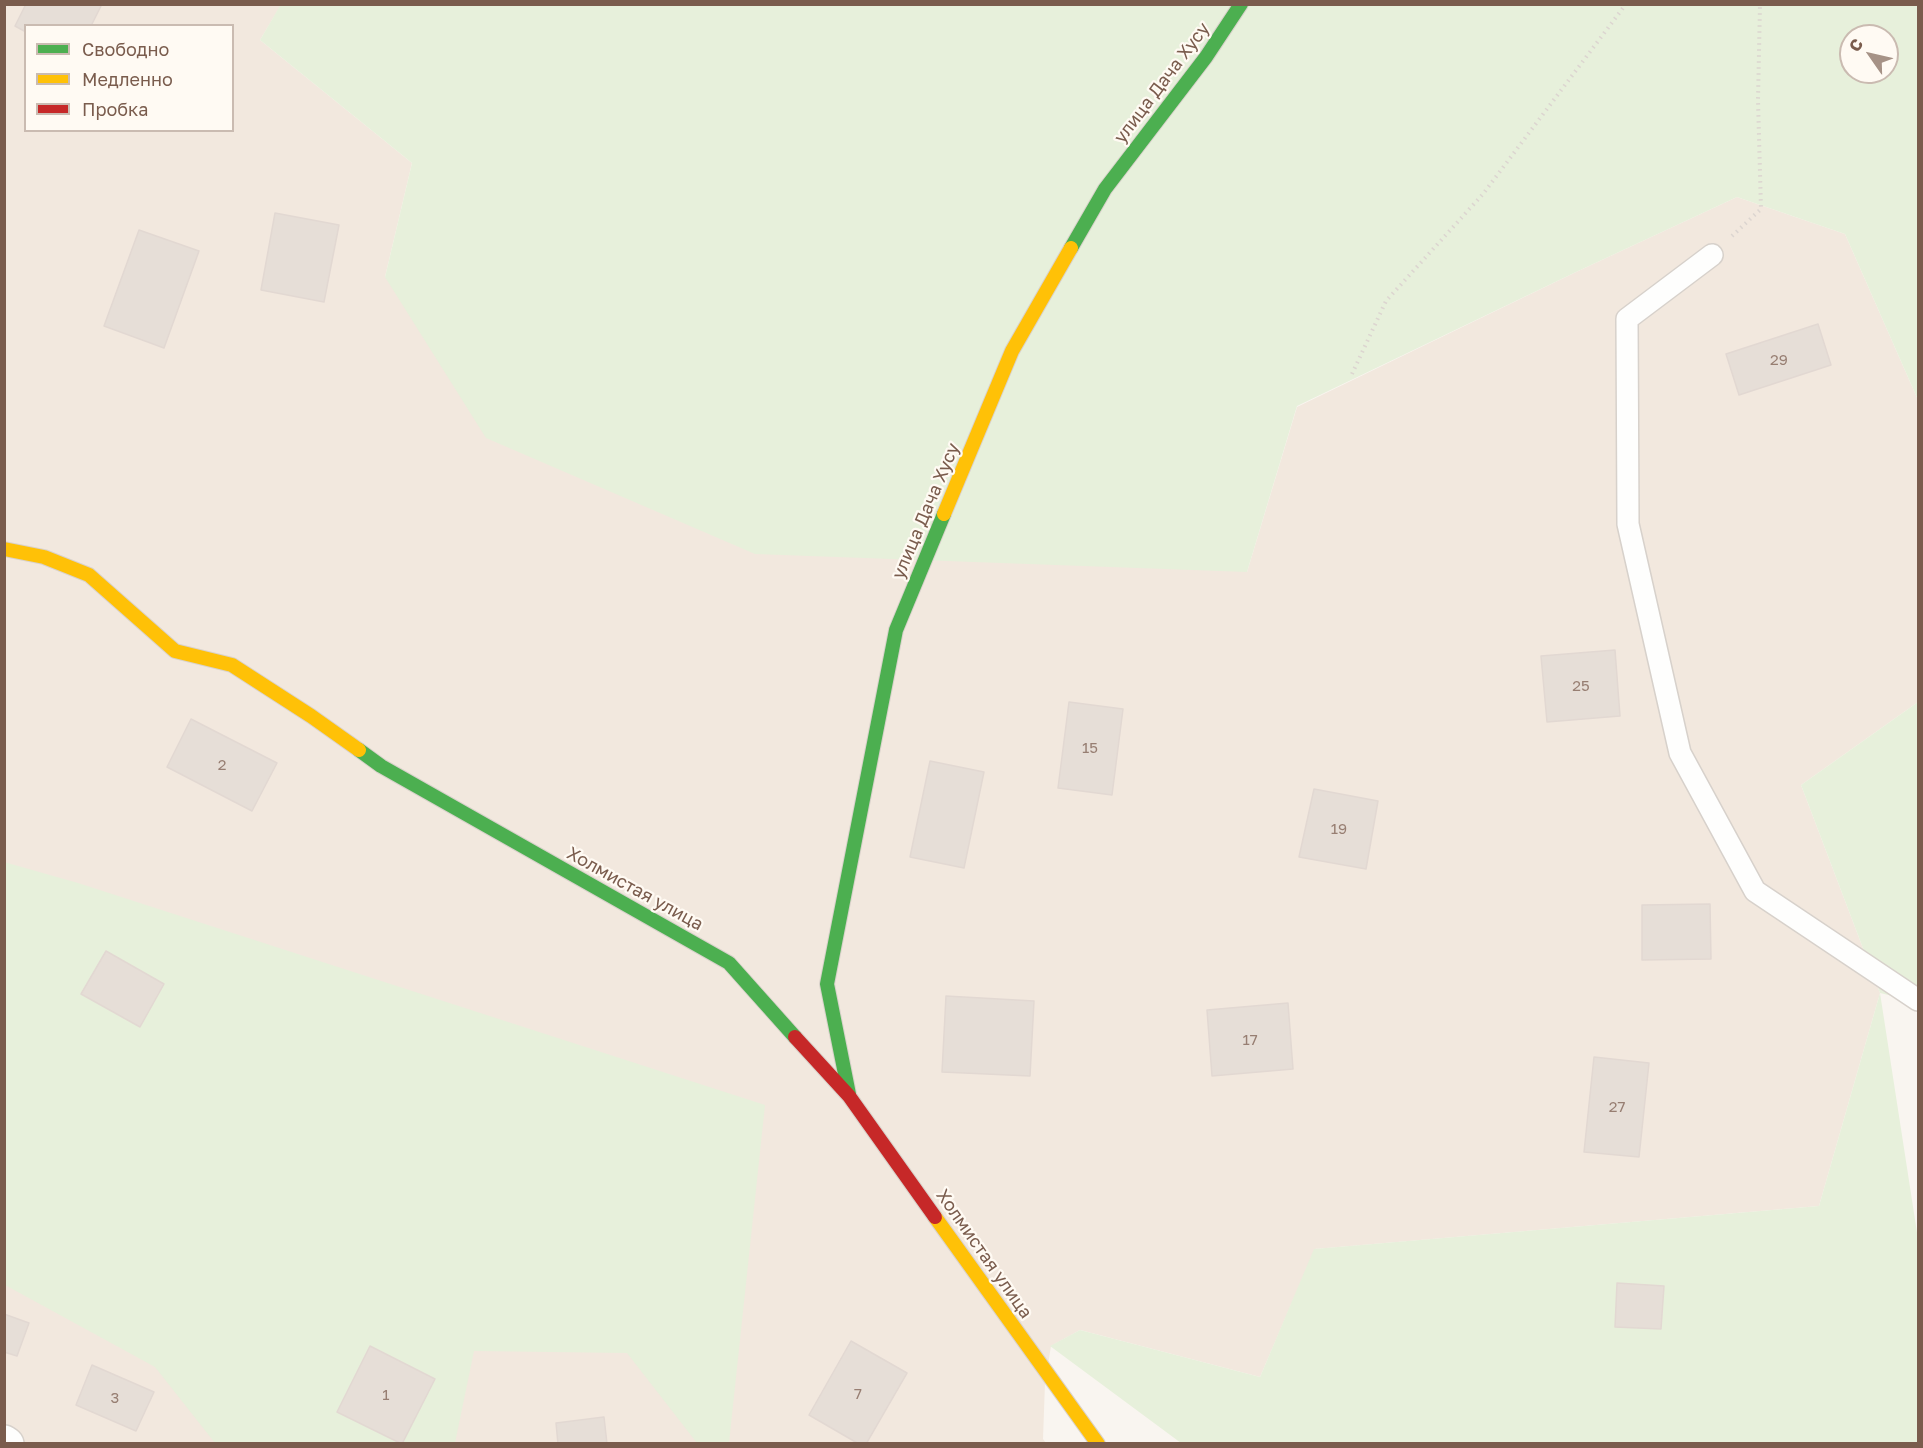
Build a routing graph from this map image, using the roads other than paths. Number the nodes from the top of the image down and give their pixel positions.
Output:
1 (1241, 4) edge
2 (1712, 255) road end
3 (4, 549) edge
4 (1918, 1000) edge
5 (849, 1096) junction
6 (1098, 1443) edge

1 - 5 street, улица Дача Хусу
2 - 4 lane
3 - 5 street, Холмистая улица
5 - 6 street, Холмистая улица

